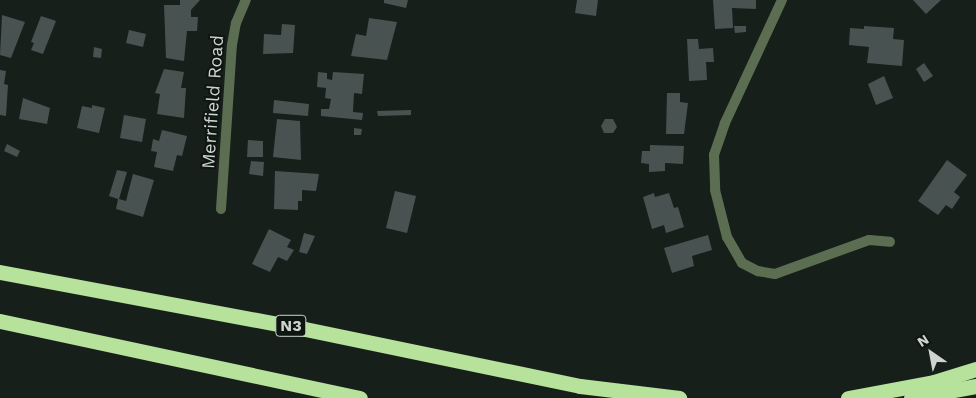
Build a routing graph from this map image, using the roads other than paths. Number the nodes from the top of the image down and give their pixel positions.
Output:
1 (246, 0) edge
2 (782, 0) edge
3 (221, 209) dead end
4 (890, 242) dead end
5 (0, 272) edge
6 (0, 321) edge
7 (976, 369) edge
8 (976, 386) edge
9 (360, 398) edge
10 (679, 398) edge
11 (848, 398) edge
12 (911, 398) edge

1 - 3 street, Merrifield Road
2 - 4 street
5 - 10 highway, N3
6 - 9 highway
7 - 11 highway
8 - 12 highway

